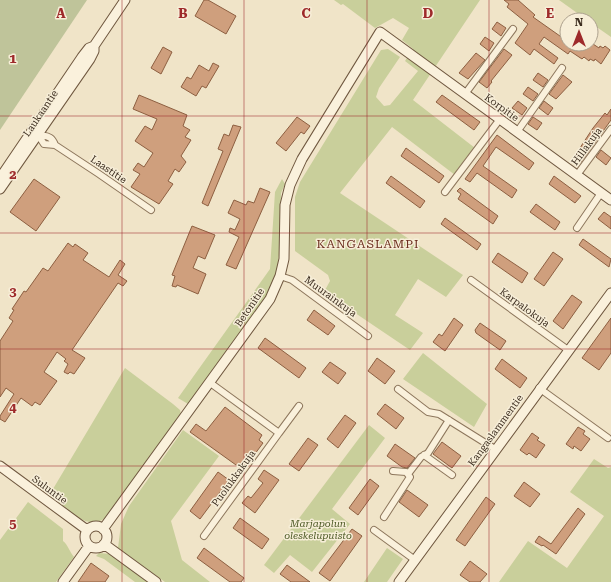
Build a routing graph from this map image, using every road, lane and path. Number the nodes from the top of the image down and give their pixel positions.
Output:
1 (125, 0) edge
2 (513, 29) dead end
3 (380, 32) joint
4 (562, 68) dead end
5 (465, 94) junction
6 (500, 119) junction
7 (611, 129) edge
8 (517, 132) junction
9 (35, 133) junction
10 (577, 175) junction
11 (0, 178) edge
12 (0, 190) edge
13 (445, 192) dead end
14 (601, 193) junction
15 (611, 200) edge
16 (150, 210) dead end
17 (577, 228) dead end
18 (280, 276) junction
19 (471, 280) dead end
20 (611, 293) edge
21 (368, 336) dead end
22 (568, 350) junction
23 (209, 382) junction
24 (539, 388) junction
25 (398, 389) dead end
26 (298, 406) dead end
27 (449, 420) junction
28 (279, 433) junction
29 (608, 438) dead end
30 (495, 449) junction
31 (424, 455) junction
32 (0, 466) edge
33 (393, 471) dead end
34 (408, 474) junction
35 (452, 475) dead end
36 (384, 517) dead end
37 (103, 529) junction
38 (87, 530) junction
39 (374, 530) dead end
40 (204, 536) dead end
41 (104, 544) junction
42 (89, 546) junction
43 (415, 560) junction
44 (63, 582) edge
45 (156, 582) edge
46 (398, 582) edge

1 - 9 street, Laukaantie
2 - 5 street
3 - 5 street, Korpitie
3 - 18 street, Betonitie
4 - 8 street
5 - 6 street, Korpitie
6 - 8 street, Korpitie
6 - 13 street
7 - 10 street, Hillakuja
8 - 10 street, Korpitie
9 - 11 street, Laukaantie
9 - 12 street, Laukaantie
9 - 16 street, Laastitie
10 - 14 street, Korpitie
14 - 15 street, Korpitie
14 - 17 street
18 - 21 street, Muurainkuja
18 - 23 street, Betonitie
19 - 22 street, Karpalokuja
20 - 22 street, Kangaslammentie
22 - 24 street, Kangaslammentie
23 - 28 street
23 - 37 street, Betonitie
24 - 29 street
24 - 30 street, Kangaslammentie
25 - 27 street
26 - 28 street, Puolukkakuja
27 - 30 street
27 - 31 street
28 - 40 street, Puolukkakuja
30 - 43 street, Kangaslammentie
31 - 34 street
31 - 35 street
32 - 38 street, Suluntie
33 - 34 street
34 - 36 street
37 - 38 street
37 - 41 street
38 - 42 street
39 - 43 street
41 - 42 street
41 - 45 street
42 - 44 street
43 - 46 street, Kangaslammentie

